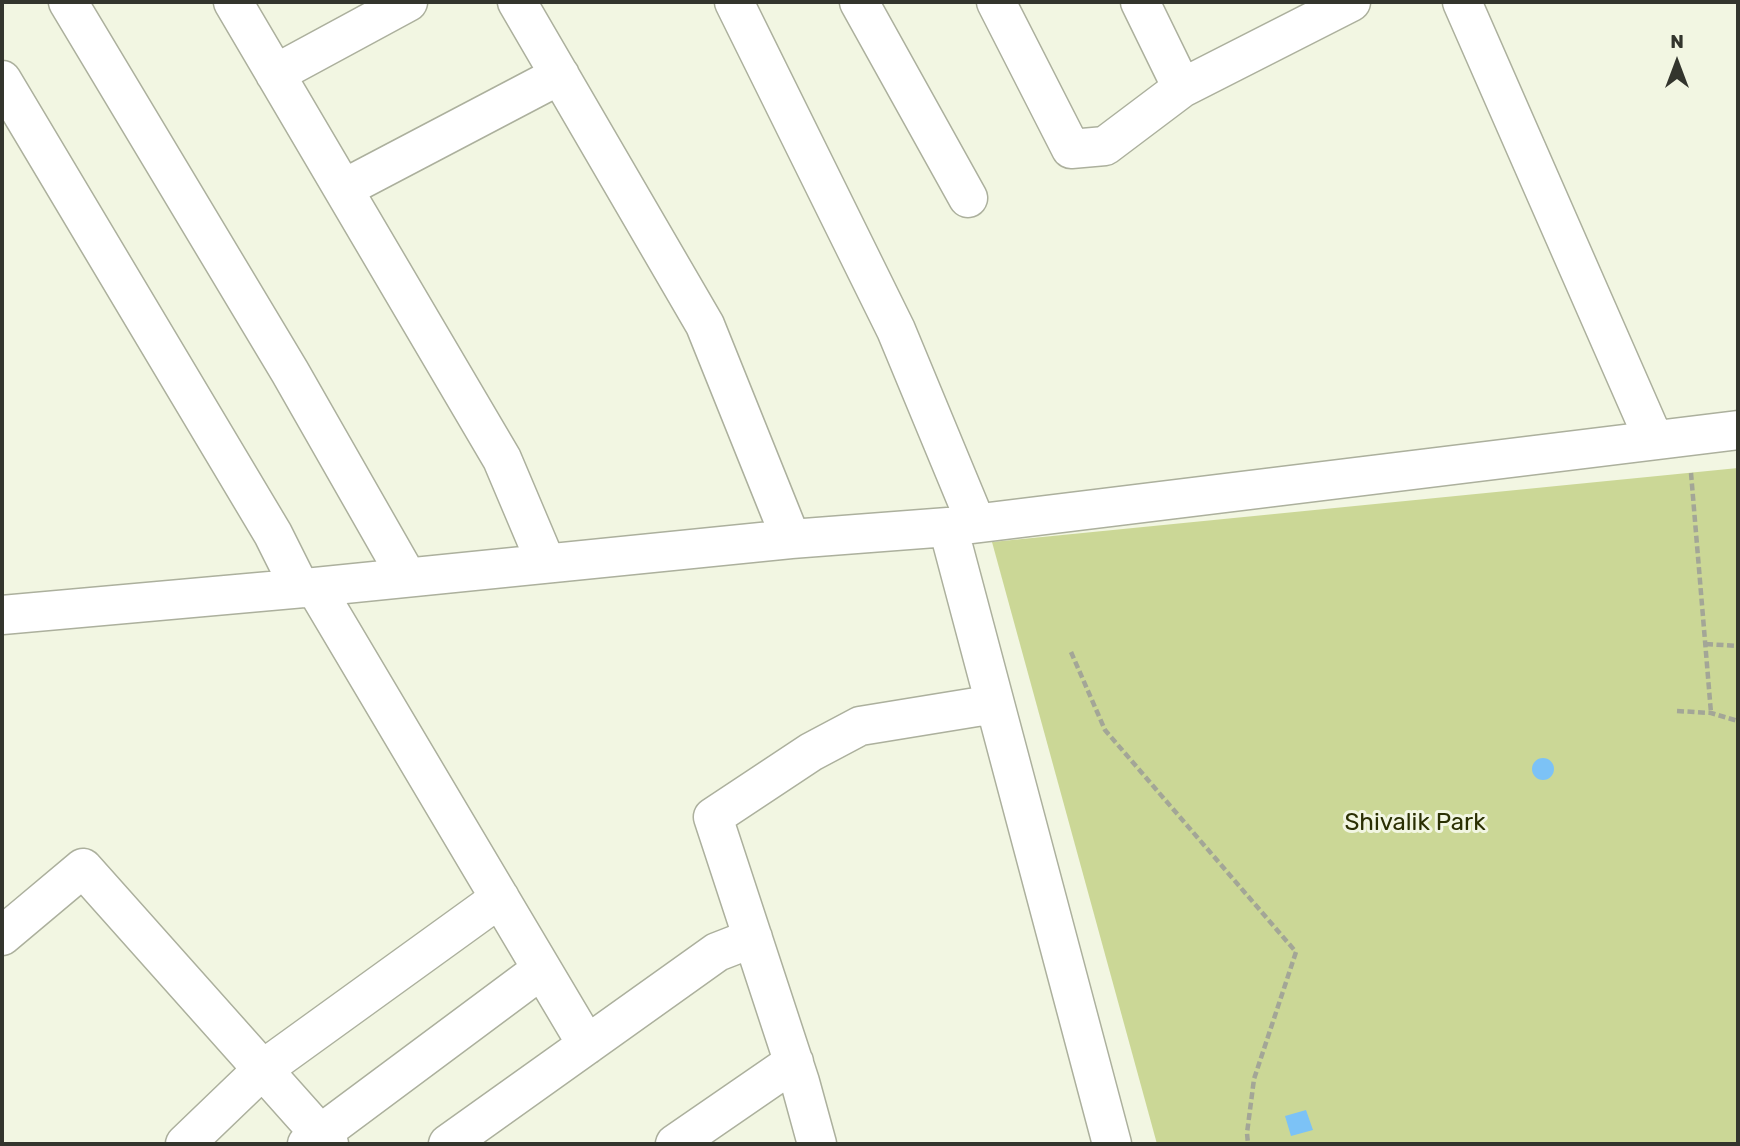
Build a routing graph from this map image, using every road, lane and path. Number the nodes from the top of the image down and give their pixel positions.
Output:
1 (68, 2) edge
2 (233, 2) edge
3 (408, 2) edge
4 (517, 2) edge
5 (734, 2) edge
6 (859, 2) edge
7 (996, 2) edge
8 (1140, 2) edge
9 (1351, 2) edge
10 (1461, 2) edge
11 (275, 74) junction
12 (560, 75) junction
13 (2, 80) edge
14 (1182, 88) junction
15 (343, 190) junction
16 (968, 198) dead end
17 (1738, 430) edge
18 (1654, 440) junction
19 (1692, 473) dead end
20 (962, 525) junction
21 (791, 539) junction
22 (546, 563) junction
23 (407, 577) junction
24 (307, 587) junction
25 (2, 615) edge
26 (1706, 644) junction
27 (1738, 646) edge
28 (1070, 652) dead end
29 (995, 704) junction
30 (1677, 711) dead end
31 (1711, 713) junction
32 (1738, 721) edge
33 (500, 898) junction
34 (2, 936) edge
35 (753, 938) junction
36 (542, 969) junction
37 (587, 1045) junction
38 (793, 1062) junction
39 (262, 1070) junction
40 (318, 1141) edge
41 (185, 1144) edge
42 (448, 1144) edge
43 (675, 1144) edge
44 (817, 1144) edge
45 (1112, 1144) edge
46 (1248, 1144) edge

1 - 23 street
2 - 11 street
3 - 11 street
4 - 12 street
5 - 20 street
6 - 16 street
7 - 14 street
8 - 14 street
9 - 14 street
10 - 18 street
11 - 15 street
12 - 15 street
12 - 21 street
13 - 24 street
15 - 22 street
17 - 18 street
18 - 20 street
19 - 26 path
20 - 21 street
20 - 29 street
21 - 22 street
22 - 23 street
23 - 24 street
24 - 25 street
24 - 33 street
26 - 27 path
26 - 31 path
28 - 46 path
29 - 35 street
29 - 45 street
30 - 31 path
31 - 32 path
33 - 36 street
33 - 39 street
34 - 39 street
35 - 37 street
35 - 38 street
36 - 37 street
36 - 40 street
37 - 42 street
38 - 43 street
38 - 44 street
39 - 40 street
39 - 41 street

